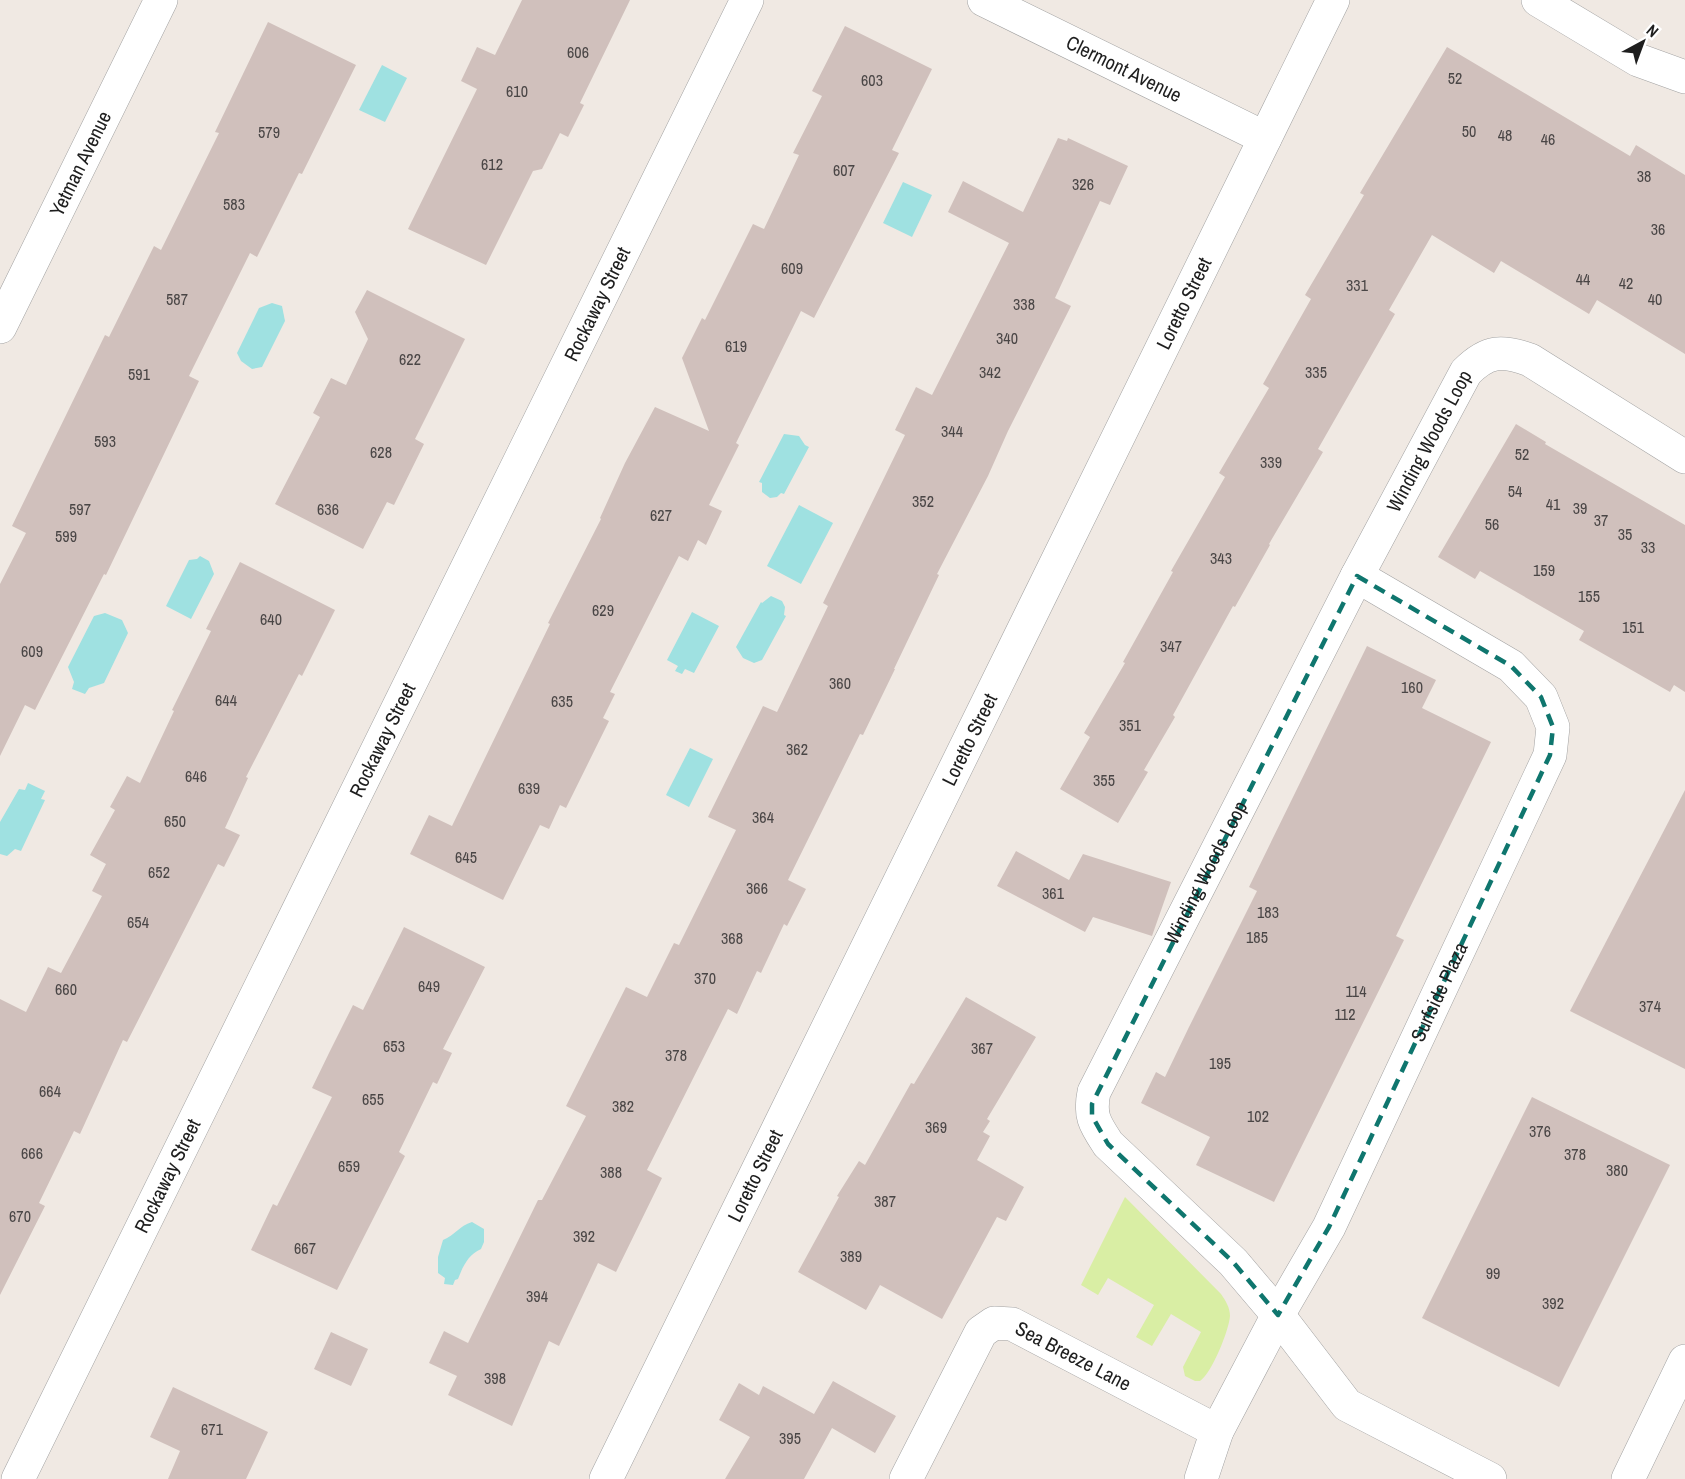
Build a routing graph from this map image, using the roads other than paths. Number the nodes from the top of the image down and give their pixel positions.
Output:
1 (161, 0) edge
2 (747, 0) edge
3 (984, 0) edge
4 (1333, 0) edge
5 (1538, 0) edge
6 (1685, 76) edge
7 (1265, 138) junction
8 (0, 327) edge
9 (1685, 457) edge
10 (1357, 576) junction
11 (1278, 1315) junction
12 (1685, 1361) edge
13 (1217, 1431) junction
14 (18, 1479) edge
15 (606, 1479) edge
16 (906, 1479) edge
17 (1201, 1479) edge
18 (1490, 1479) edge
19 (1628, 1479) edge

1 - 8 street, Yetman Avenue
2 - 14 street, Rockaway Street
3 - 7 street, Clermont Avenue
4 - 7 street, Loretto Street
5 - 6 street
7 - 15 street, Loretto Street
9 - 10 street, Winding Woods Loop
10 - 11 street, Winding Woods Loop
10 - 11 street, Surfside Plaza
11 - 13 street, Surfside Plaza
11 - 18 street, Winding Woods Loop
12 - 19 street
13 - 16 street, Sea Breeze Lane
13 - 17 street, Surfside Plaza

